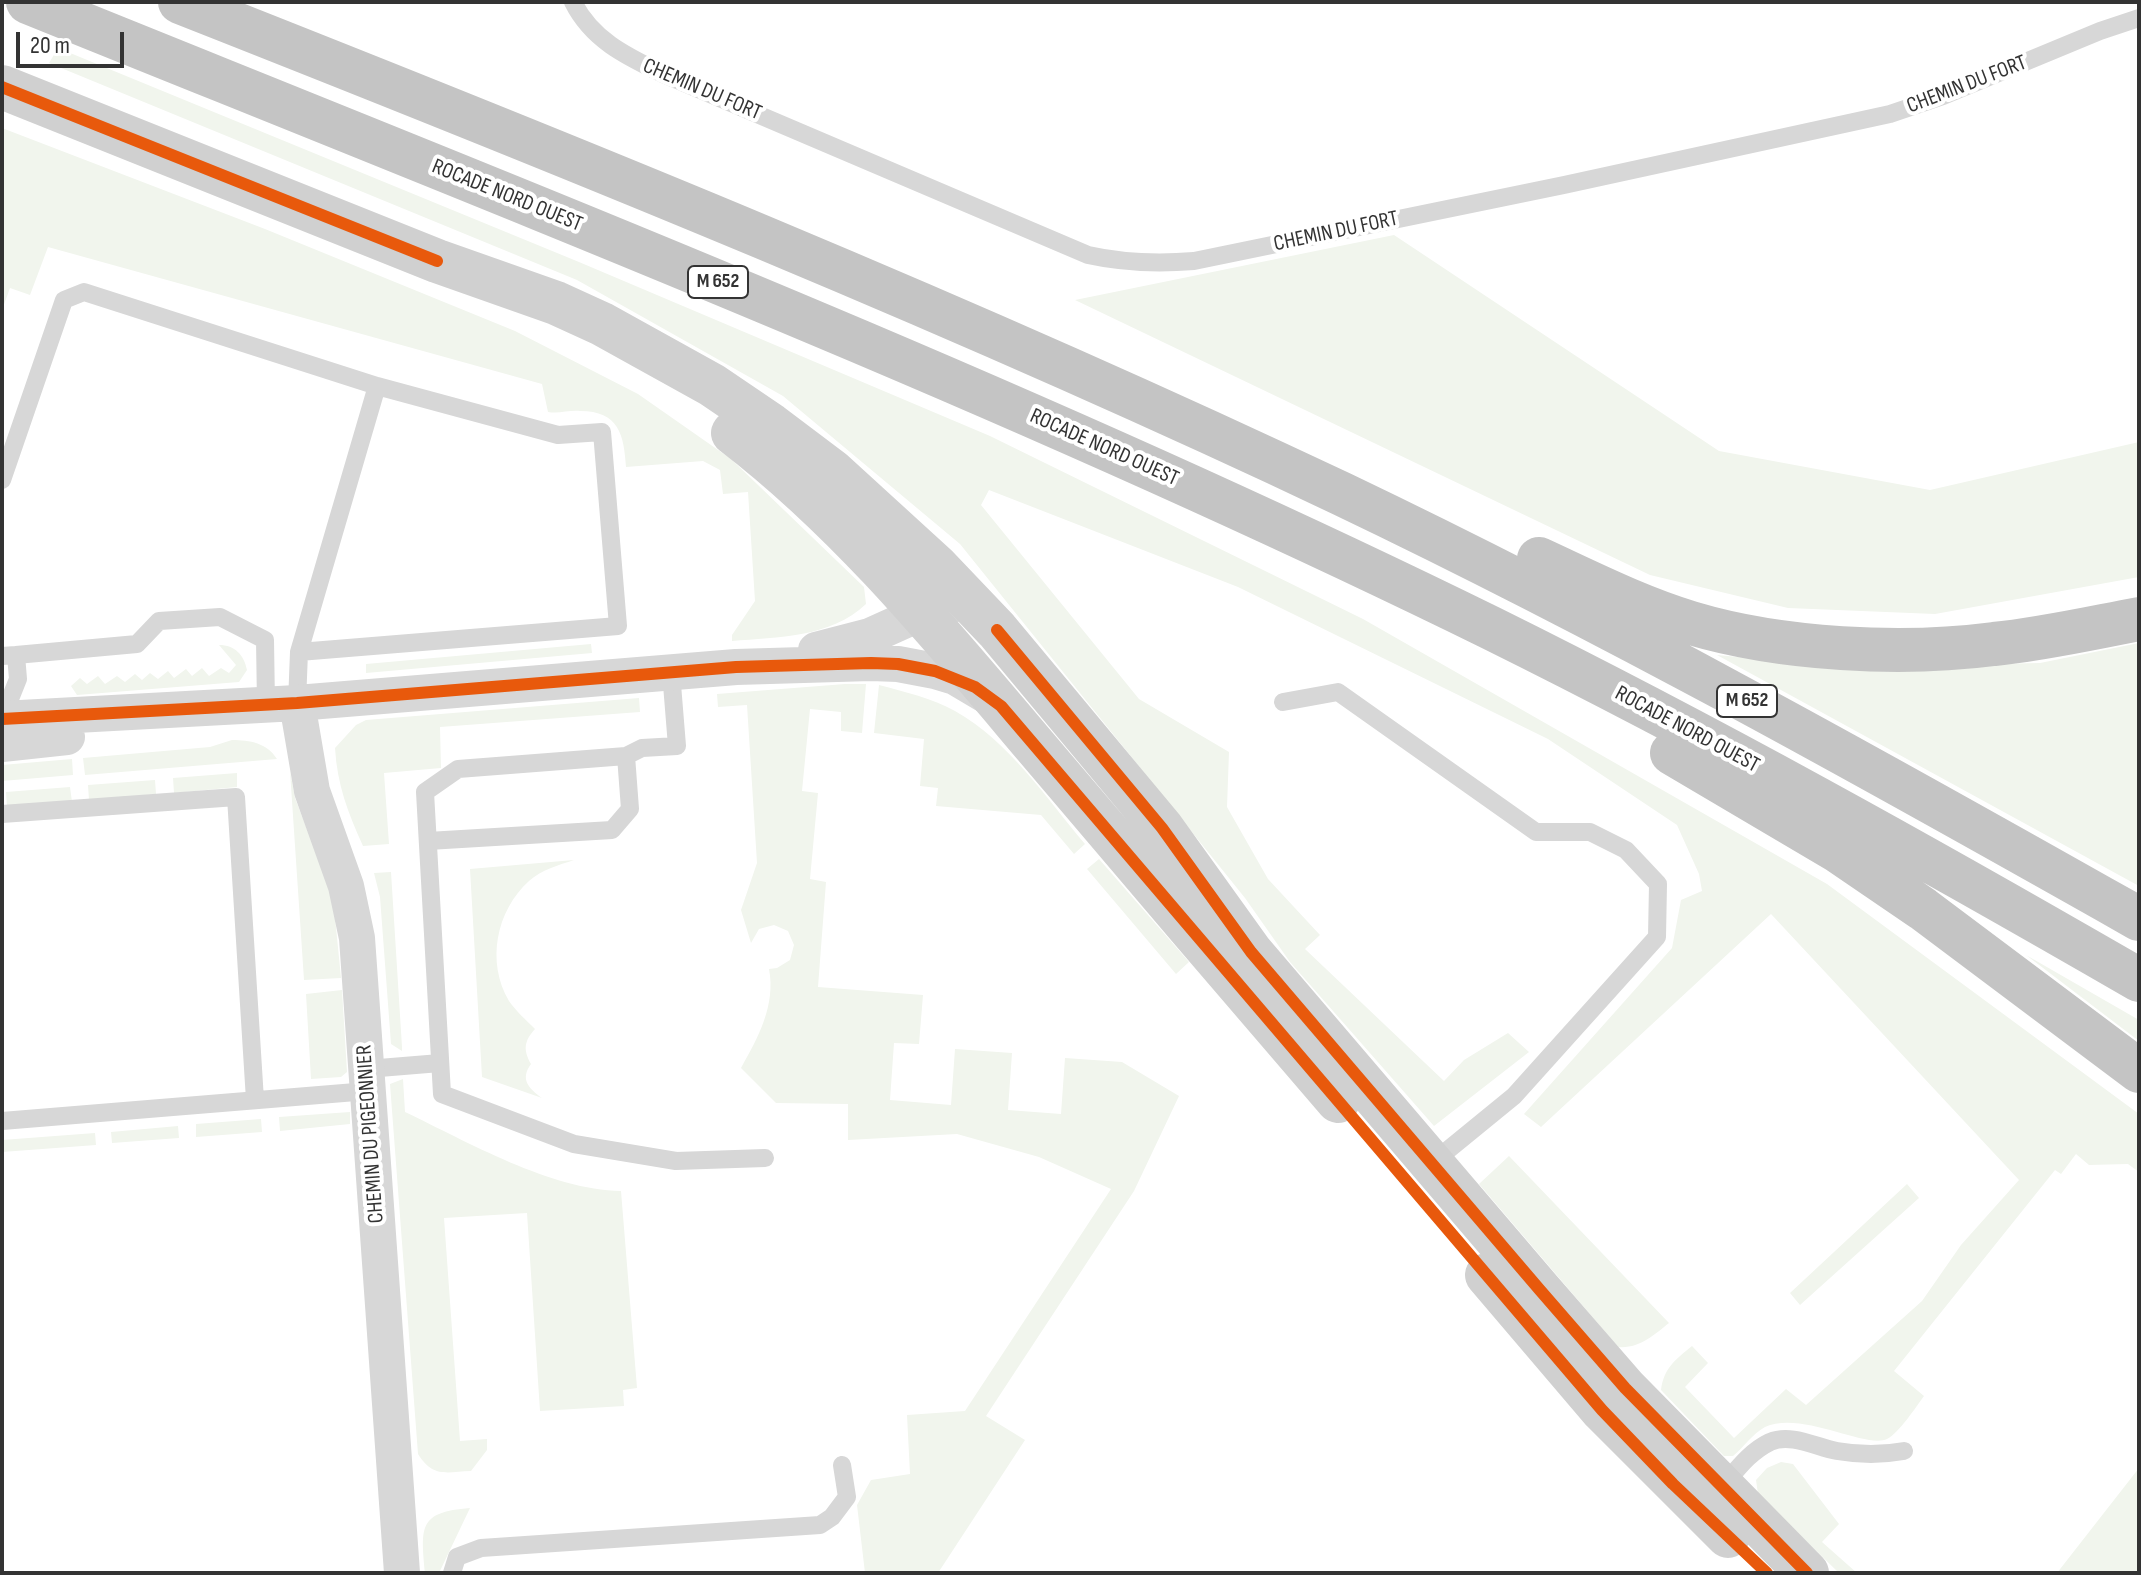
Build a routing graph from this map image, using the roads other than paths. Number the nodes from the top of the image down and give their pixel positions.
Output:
1 (180, 2) edge
2 (573, 2) edge
3 (45, 9) edge
4 (2139, 18) edge
5 (16, 93) edge
6 (437, 261) junction
7 (377, 386) junction
8 (2, 480) edge
9 (1347, 497) junction
10 (921, 613) junction
11 (2139, 619) edge
12 (1492, 629) junction
13 (997, 630) junction
14 (299, 652) junction
15 (9, 655) edge
16 (736, 667) junction
17 (671, 672) junction
18 (1283, 702) dead end
19 (282, 704) junction
20 (1001, 706) junction
21 (226, 708) junction
22 (2, 719) edge
23 (2, 744) edge
24 (626, 756) junction
25 (2, 814) edge
26 (428, 841) junction
27 (2139, 919) edge
28 (2139, 980) edge
29 (440, 1063) junction
30 (2139, 1071) edge
31 (368, 1080) junction
32 (255, 1100) junction
33 (2, 1121) edge
34 (765, 1158) dead end
35 (1432, 1163) junction
36 (1904, 1451) dead end
37 (842, 1465) dead end
38 (1721, 1488) junction
39 (402, 1573) edge
40 (452, 1573) edge
41 (1767, 1573) edge
42 (1807, 1573) edge

1 - 9 highway, M 652
2 - 4 lane, CHEMIN DU FORT
3 - 12 highway, ROCADE NORD OUEST / M 652
5 - 6 main road
6 - 10 main road
6 - 13 main road
7 - 8 lane
7 - 14 lane
7 - 14 lane
9 - 11 highway
9 - 27 highway, M 652
10 - 13 street
10 - 16 street
10 - 20 main road
12 - 28 highway, ROCADE NORD OUEST / M 652
12 - 30 highway
13 - 35 main road
14 - 19 lane
15 - 19 lane
15 - 22 lane
16 - 17 street
16 - 20 street
17 - 19 street
17 - 24 lane
18 - 35 lane
19 - 21 street
19 - 31 street, CHEMIN DU PIGEONNIER
20 - 41 main road
21 - 22 street
21 - 23 street
24 - 26 lane
24 - 26 lane
25 - 32 lane
26 - 29 lane
29 - 31 lane
29 - 34 lane
31 - 32 lane
31 - 39 street, CHEMIN DU PIGEONNIER
32 - 33 lane
35 - 38 main road
36 - 38 lane
37 - 40 lane
38 - 42 main road

